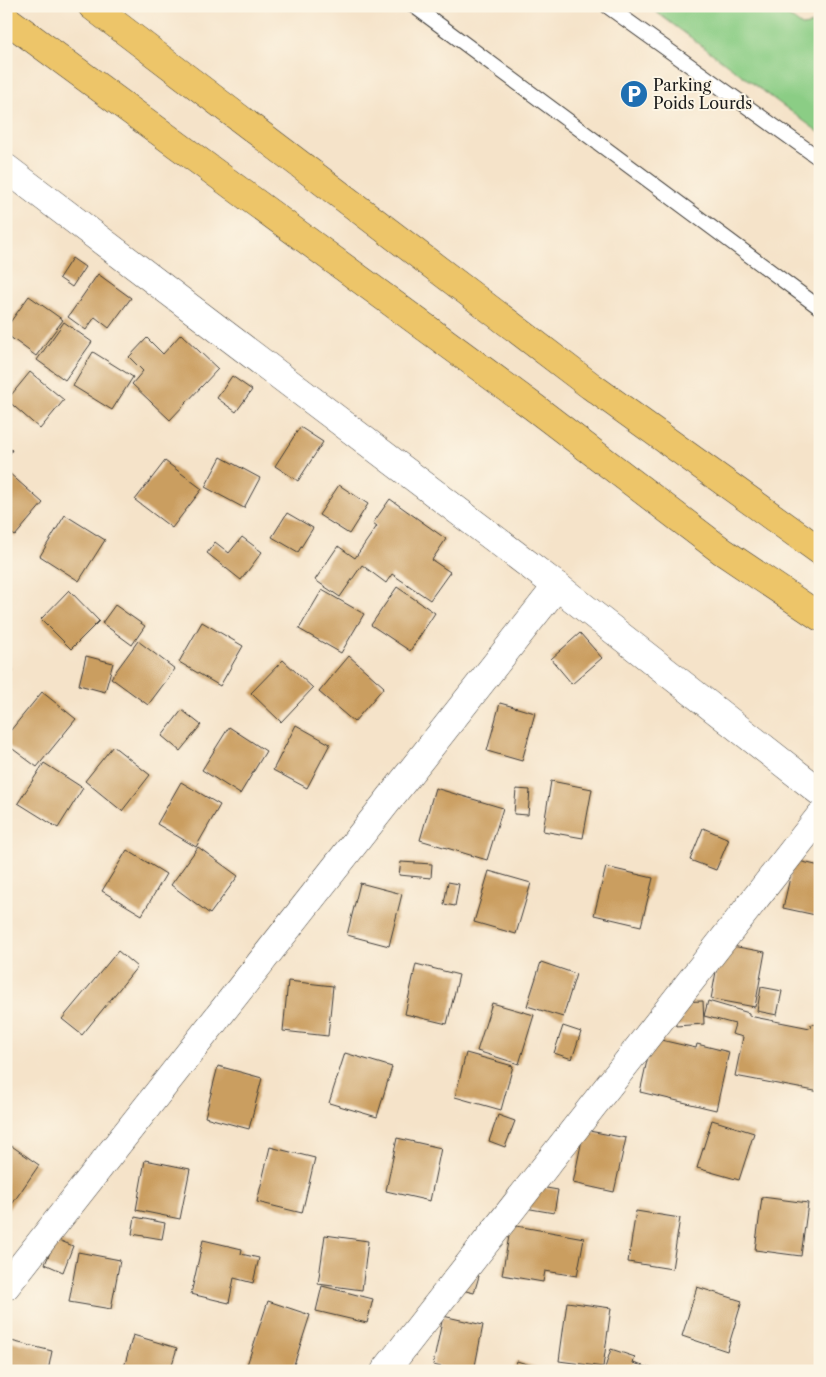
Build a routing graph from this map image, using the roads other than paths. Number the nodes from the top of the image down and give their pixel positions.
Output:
1 (92, 6) edge
2 (414, 6) edge
3 (607, 6) edge
4 (6, 19) edge
5 (820, 159) edge
6 (6, 168) edge
7 (820, 308) edge
8 (820, 551) edge
9 (557, 586) junction
10 (820, 616) edge
11 (820, 792) edge
12 (820, 816) edge
13 (6, 1286) edge
14 (384, 1371) edge

1 - 8 highway
2 - 7 lane
3 - 5 lane
4 - 10 highway
6 - 9 street
9 - 11 street
9 - 13 street
12 - 14 street

